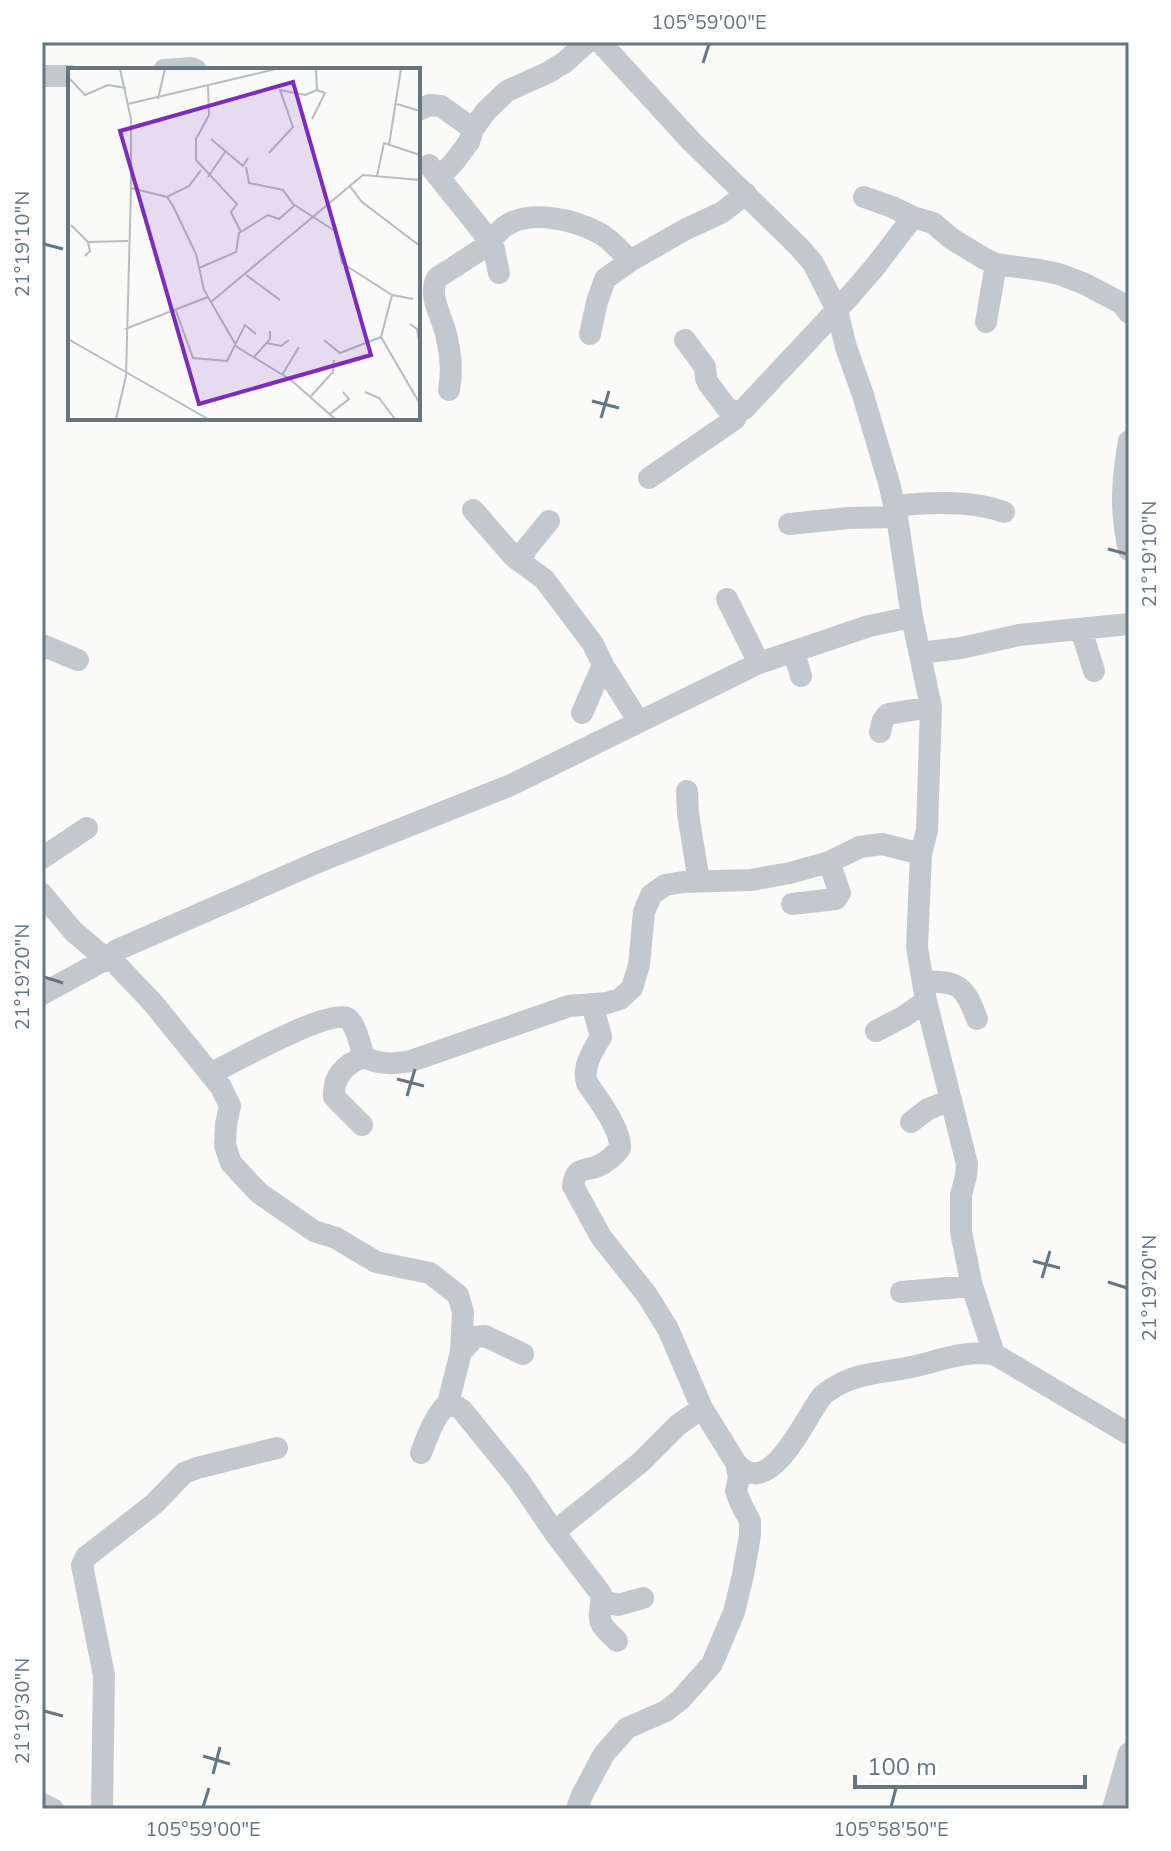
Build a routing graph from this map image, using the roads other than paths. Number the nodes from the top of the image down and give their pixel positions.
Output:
1 (587, 42) edge
2 (600, 42) edge
3 (42, 76) edge
4 (68, 76) edge
5 (420, 109) edge
6 (473, 129) junction
7 (746, 194) junction
8 (864, 197) dead end
9 (913, 217) junction
10 (490, 242) junction
11 (630, 261) junction
12 (996, 264) junction
13 (499, 273) dead end
14 (837, 310) junction
15 (1129, 313) edge
16 (986, 322) dead end
17 (590, 334) dead end
18 (685, 340) dead end
19 (449, 390) dead end
20 (738, 412) junction
21 (1129, 441) edge
22 (649, 478) dead end
23 (473, 510) dead end
24 (896, 512) junction
25 (1004, 512) dead end
26 (549, 521) dead end
27 (789, 524) dead end
28 (1129, 550) edge
29 (521, 561) junction
30 (727, 599) dead end
31 (912, 617) junction
32 (1129, 624) edge
33 (1081, 629) junction
34 (42, 645) edge
35 (794, 652) junction
36 (920, 653) junction
37 (78, 660) dead end
38 (759, 663) junction
39 (603, 665) junction
40 (1094, 671) dead end
41 (801, 676) dead end
42 (931, 707) junction
43 (582, 713) dead end
44 (639, 722) junction
45 (880, 732) dead end
46 (687, 791) dead end
47 (87, 828) dead end
48 (921, 854) junction
49 (42, 858) edge
50 (829, 862) junction
51 (699, 881) junction
52 (42, 894) edge
53 (792, 904) dead end
54 (106, 959) junction
55 (924, 991) junction
56 (42, 994) edge
57 (592, 1004) junction
58 (977, 1019) dead end
59 (876, 1031) dead end
60 (364, 1057) junction
61 (210, 1074) junction
62 (951, 1100) junction
63 (911, 1122) dead end
64 (362, 1125) dead end
65 (972, 1286) junction
66 (901, 1292) dead end
67 (461, 1352) junction
68 (523, 1354) dead end
69 (994, 1354) junction
70 (448, 1403) junction
71 (702, 1408) junction
72 (1129, 1434) edge
73 (277, 1448) dead end
74 (421, 1453) dead end
75 (736, 1463) junction
76 (554, 1532) junction
77 (643, 1598) dead end
78 (602, 1601) junction
79 (617, 1641) dead end
80 (1129, 1753) edge
81 (1120, 1798) edge
82 (42, 1804) edge
83 (53, 1809) edge
84 (102, 1809) edge
85 (577, 1809) edge

1 - 6 street
2 - 7 street
3 - 4 street
5 - 6 street
6 - 10 street
7 - 11 street
7 - 14 street
8 - 9 street
9 - 12 street
9 - 14 street
10 - 11 street
10 - 13 street
10 - 19 street
11 - 17 street
12 - 15 street
12 - 16 street
14 - 20 street
14 - 24 street
18 - 20 street
20 - 22 street
21 - 28 street
23 - 29 street
24 - 25 street
24 - 27 street
24 - 31 street
26 - 29 street
29 - 39 street
30 - 38 street
31 - 35 street
31 - 36 street
32 - 33 street
33 - 36 street
33 - 40 street
34 - 37 street
35 - 38 street
35 - 41 street
36 - 42 street
38 - 44 street
39 - 43 street
39 - 44 street
42 - 45 street
42 - 48 street
44 - 54 street
46 - 51 street
47 - 49 street
48 - 50 street
48 - 55 street
50 - 51 street
50 - 53 street
51 - 57 street
52 - 54 street
54 - 56 street
54 - 61 street
55 - 58 street
55 - 59 street
55 - 62 street
57 - 60 street
57 - 71 street
60 - 61 street
60 - 64 street
61 - 67 street
62 - 63 street
62 - 65 street
65 - 66 street
65 - 69 street
67 - 68 street
67 - 70 street
69 - 72 street
69 - 75 street
70 - 74 street
70 - 76 street
71 - 75 street
71 - 76 street
73 - 84 street
75 - 85 street
76 - 78 street
77 - 78 street
78 - 79 street
80 - 81 street
82 - 83 street

